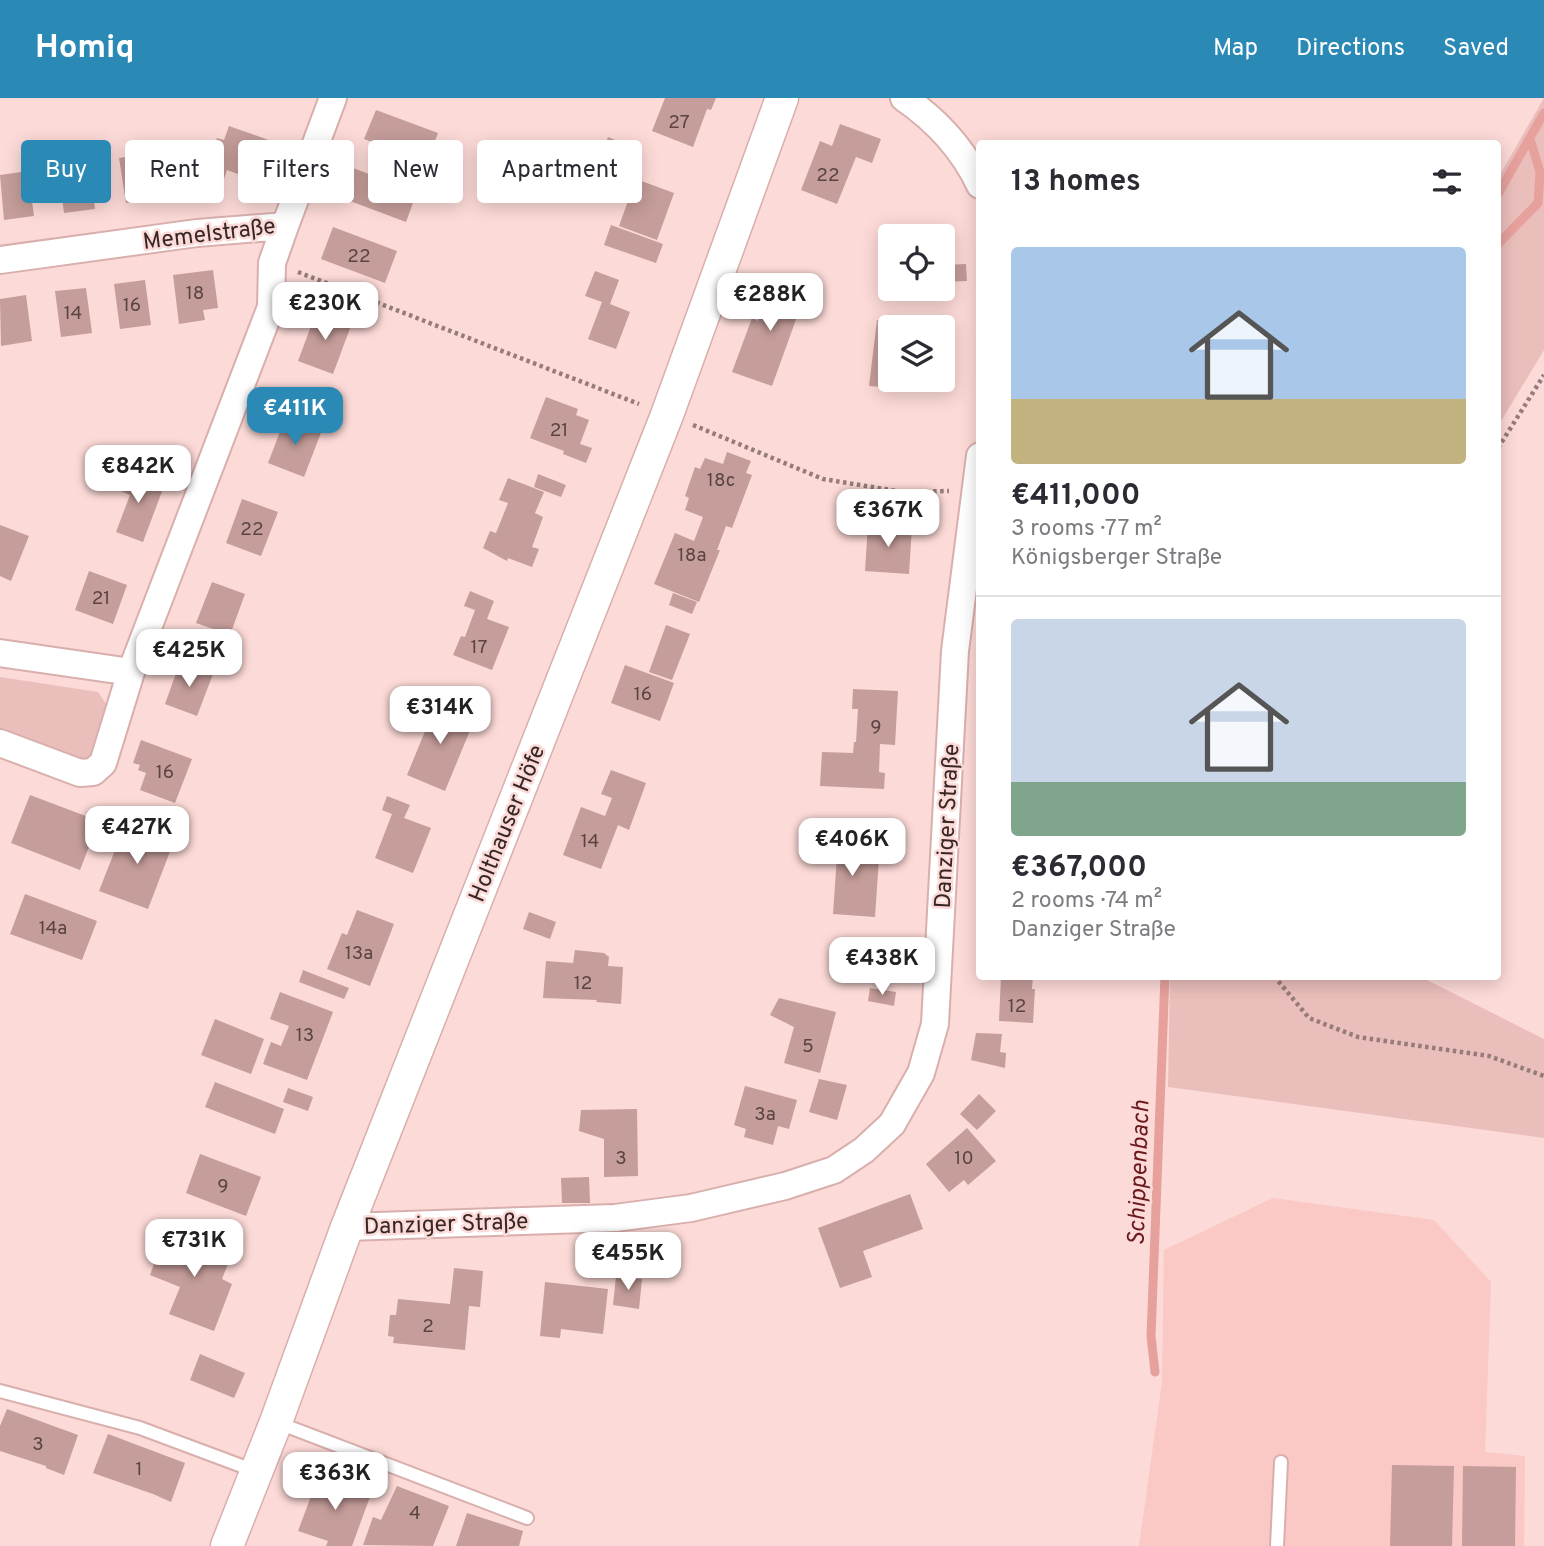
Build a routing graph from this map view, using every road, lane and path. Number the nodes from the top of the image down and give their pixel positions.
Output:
1 (332, 98) edge
2 (782, 98) edge
3 (904, 98) edge
4 (976, 178) edge
5 (285, 226) junction
6 (0, 260) edge
7 (272, 264) junction
8 (1544, 375) edge
9 (667, 415) junction
10 (1501, 443) edge
11 (976, 479) edge
12 (974, 490) junction
13 (0, 653) edge
14 (131, 673) junction
15 (0, 743) edge
16 (1277, 980) edge
17 (1544, 1076) edge
18 (347, 1227) junction
19 (0, 1391) edge
20 (276, 1422) junction
21 (1281, 1462) dead end
22 (256, 1471) junction
23 (527, 1518) dead end
24 (227, 1546) edge
25 (1277, 1546) edge

1 - 5 street, Memelstraße
2 - 9 street, Holthauser Höfe
3 - 4 street
5 - 6 street, Memelstraße
5 - 7 street
7 - 9 path
7 - 14 street
8 - 10 path
9 - 12 path
9 - 18 street, Holthauser Höfe
11 - 12 street, Danziger Straße
12 - 18 street, Danziger Straße
13 - 14 street
14 - 15 street
16 - 17 path
18 - 20 street, Holthauser Höfe
19 - 22 lane
20 - 22 street, Holthauser Höfe
20 - 23 lane
21 - 25 lane
22 - 24 street, Holthauser Höfe

